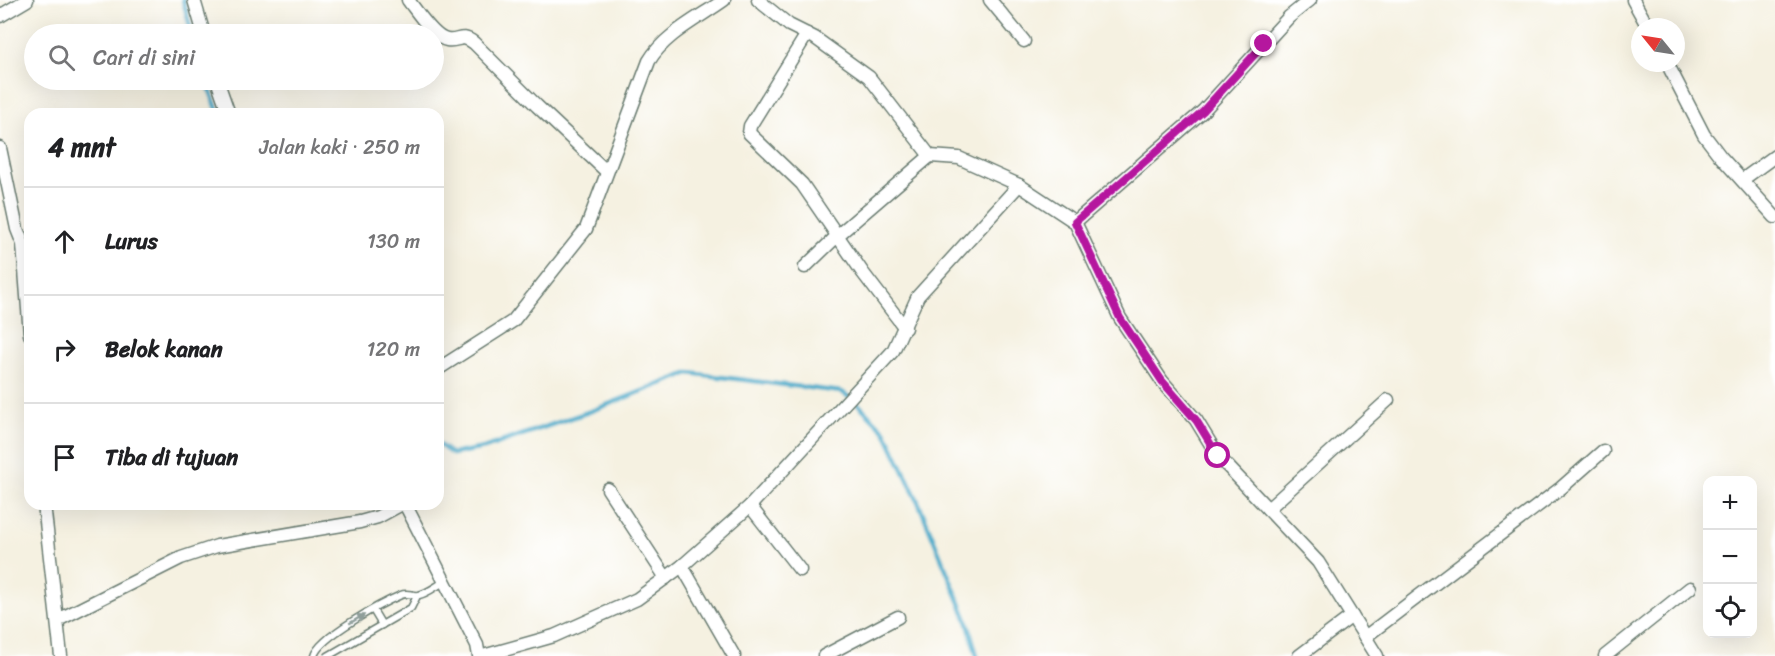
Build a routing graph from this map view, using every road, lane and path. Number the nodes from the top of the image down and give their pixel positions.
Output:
1 (27, 0) edge
2 (194, 0) edge
3 (408, 0) edge
4 (724, 0) edge
5 (758, 0) edge
6 (990, 0) edge
7 (1310, 0) edge
8 (1633, 0) edge
9 (0, 16) edge
10 (1643, 18) edge
11 (201, 24) edge
12 (428, 24) edge
13 (807, 34) junction
14 (444, 38) edge
15 (1024, 41) dead end
16 (1672, 72) edge
17 (221, 90) edge
18 (227, 108) edge
19 (0, 148) edge
20 (930, 156) junction
21 (1775, 156) edge
22 (606, 171) junction
23 (1742, 180) junction
24 (1019, 185) junction
25 (1775, 218) edge
26 (1075, 222) junction
27 (837, 236) junction
28 (24, 240) edge
29 (805, 267) dead end
30 (905, 327) junction
31 (444, 365) edge
32 (1388, 400) dead end
33 (1603, 451) dead end
34 (608, 489) dead end
35 (750, 506) junction
36 (1268, 509) junction
37 (45, 510) edge
38 (392, 510) edge
39 (407, 510) edge
40 (682, 566) junction
41 (800, 570) dead end
42 (666, 578) junction
43 (445, 581) junction
44 (1690, 588) dead end
45 (417, 596) junction
46 (373, 610) junction
47 (1352, 616) junction
48 (898, 617) dead end
49 (58, 620) junction
50 (382, 625) junction
51 (1365, 638) junction
52 (61, 656) edge
53 (314, 656) edge
54 (328, 656) edge
55 (481, 656) edge
56 (734, 656) edge
57 (824, 656) edge
58 (1299, 656) edge
59 (1377, 656) edge
60 (1605, 656) edge

1 - 9 street
2 - 11 street
3 - 12 street
4 - 22 street
5 - 13 street
6 - 15 street
7 - 26 street
8 - 10 street
13 - 20 street
13 - 27 street
14 - 22 street
16 - 23 street
17 - 18 street
19 - 28 street
20 - 24 street
20 - 27 street
21 - 23 street
22 - 31 street
23 - 25 street
24 - 26 street
24 - 30 street
26 - 36 street
27 - 29 street
27 - 30 street
30 - 35 street
32 - 36 street
33 - 51 street
34 - 42 street
35 - 40 street
35 - 41 street
36 - 47 street
37 - 49 street
38 - 49 street
39 - 43 street
40 - 42 street
40 - 56 street
42 - 55 street
43 - 45 lane
43 - 55 street
44 - 60 street
45 - 46 lane
45 - 50 lane
46 - 50 lane
53 -> 46 lane
47 - 51 street
47 - 58 street
48 - 57 street
49 - 52 street
50 - 54 lane
51 - 59 street

